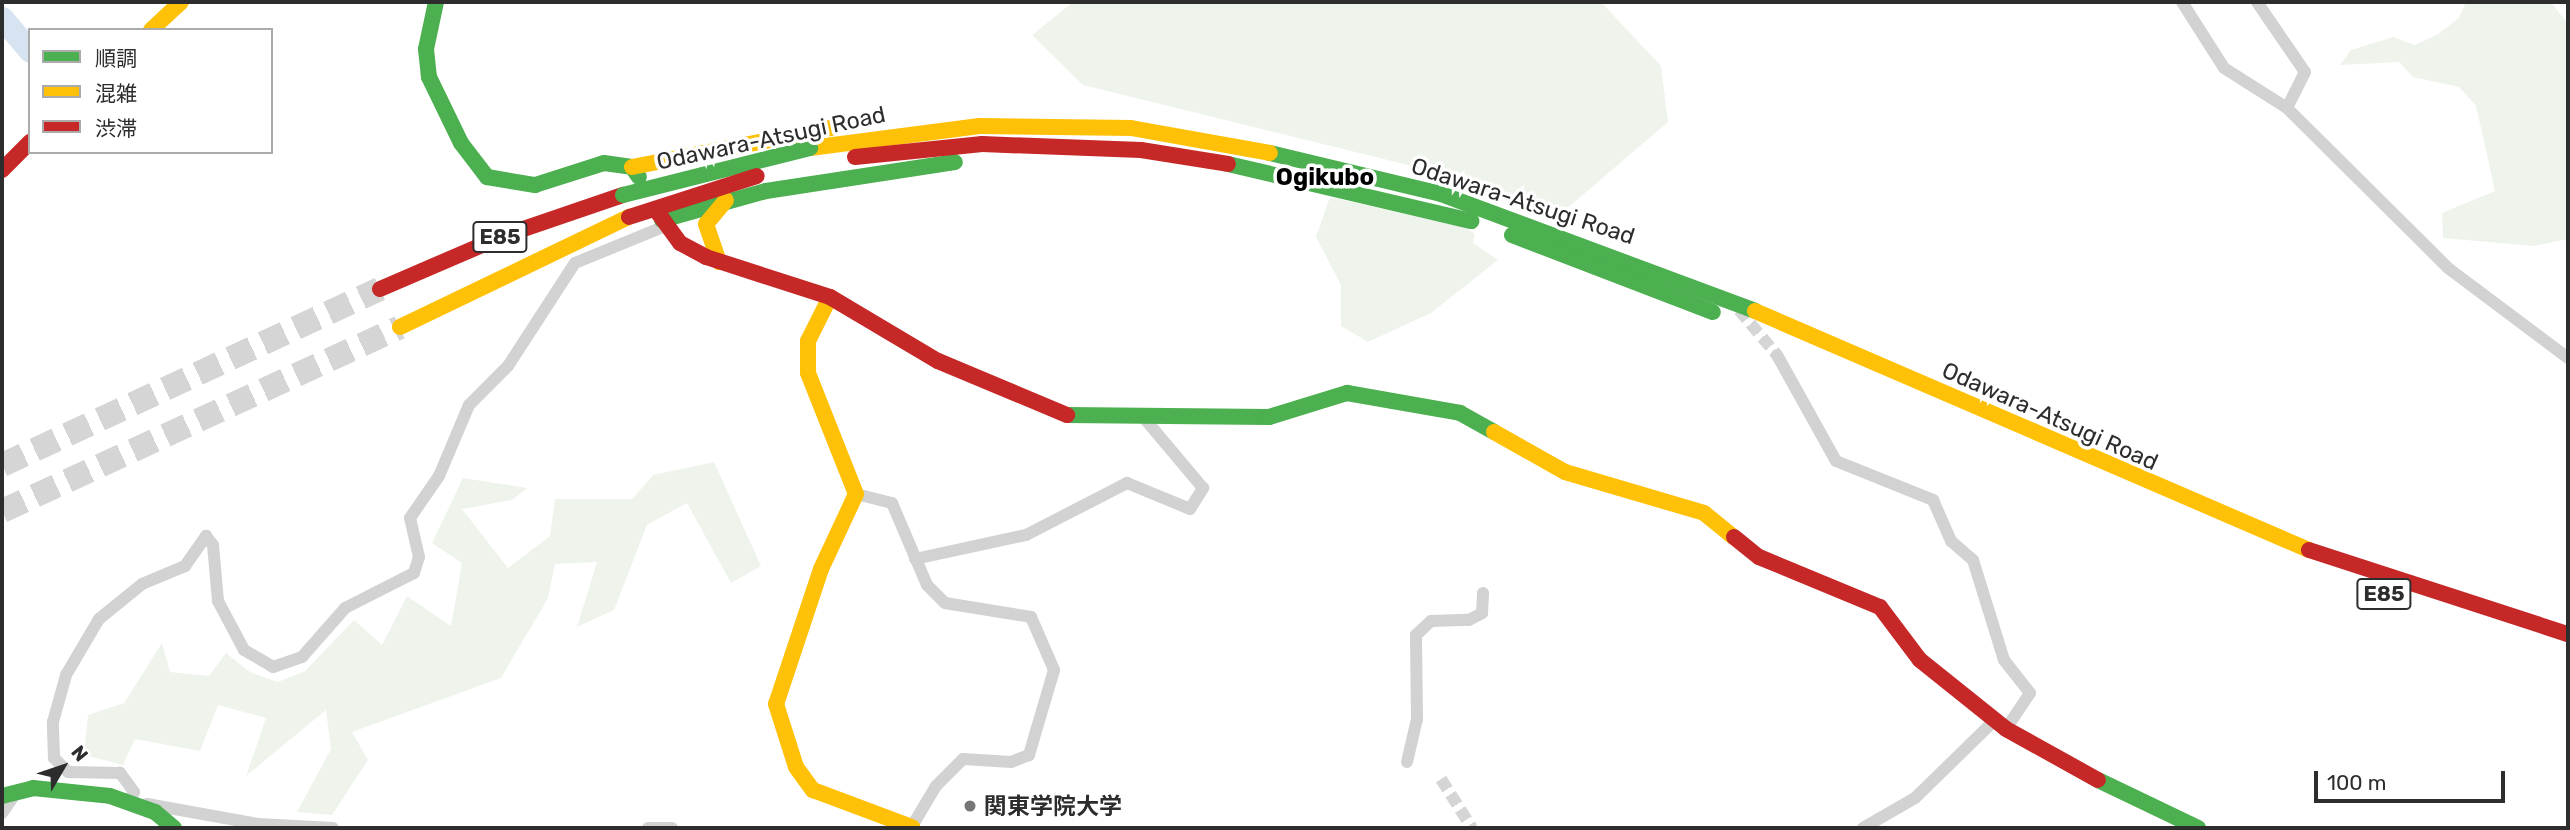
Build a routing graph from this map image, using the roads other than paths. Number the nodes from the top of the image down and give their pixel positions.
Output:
1 (181, 2) edge
2 (2182, 2) edge
3 (2257, 2) edge
4 (432, 6) edge
5 (153, 28) edge
6 (2287, 108) junction
7 (980, 125) junction
8 (28, 144) edge
9 (811, 156) junction
10 (1215, 159) junction
11 (632, 167) junction
12 (2, 170) edge
13 (726, 200) junction
14 (663, 223) junction
15 (719, 262) junction
16 (380, 289) tunnel mouth
17 (830, 297) junction
18 (400, 327) tunnel mouth
19 (1777, 355) tunnel mouth
20 (2568, 358) edge
21 (1144, 418) junction
22 (856, 494) junction
23 (2191, 520) dead end
24 (2215, 530) dead end
25 (915, 559) junction
26 (1483, 593) dead end
27 (2427, 608) dead end
28 (2452, 617) dead end
29 (2568, 634) edge
30 (2568, 651) edge
31 (2001, 724) junction
32 (1407, 762) dead end
33 (18, 790) junction
34 (2, 796) edge
35 (134, 802) junction
36 (2, 813) edge
37 (174, 828) edge
38 (333, 828) edge
39 (648, 828) edge
40 (671, 828) edge
41 (912, 828) edge
42 (1863, 828) edge
43 (2198, 828) edge

1 - 5 main road
2 - 6 street
3 - 6 street
4 - 11 main road
6 - 20 street
7 - 9 main road, Odawara-Atsugi Road / E85
7 - 11 main road
7 - 29 main road, Odawara-Atsugi Road / E85
8 - 12 main road
9 - 10 main road, Odawara-Atsugi Road / E85
9 - 16 main road, Odawara-Atsugi Road / E85, bridge
9 - 18 main road, Odawara-Atsugi Road / E85, bridge
10 - 13 main road
10 - 23 main road, Odawara-Atsugi Road / E85
11 - 14 main road
13 - 14 main road
13 - 15 main road
14 - 15 main road
14 - 35 street
15 - 17 main road
17 - 21 main road
17 - 22 main road
19 - 31 street
21 - 25 street
21 - 31 main road
22 - 25 street
22 - 41 main road
24 - 27 main road, E85
25 - 41 street
26 - 32 street
28 - 30 main road
31 - 42 street
31 - 43 main road
33 - 34 main road
33 - 35 main road
33 - 36 street
35 - 37 main road
35 - 38 street
39 - 40 street

